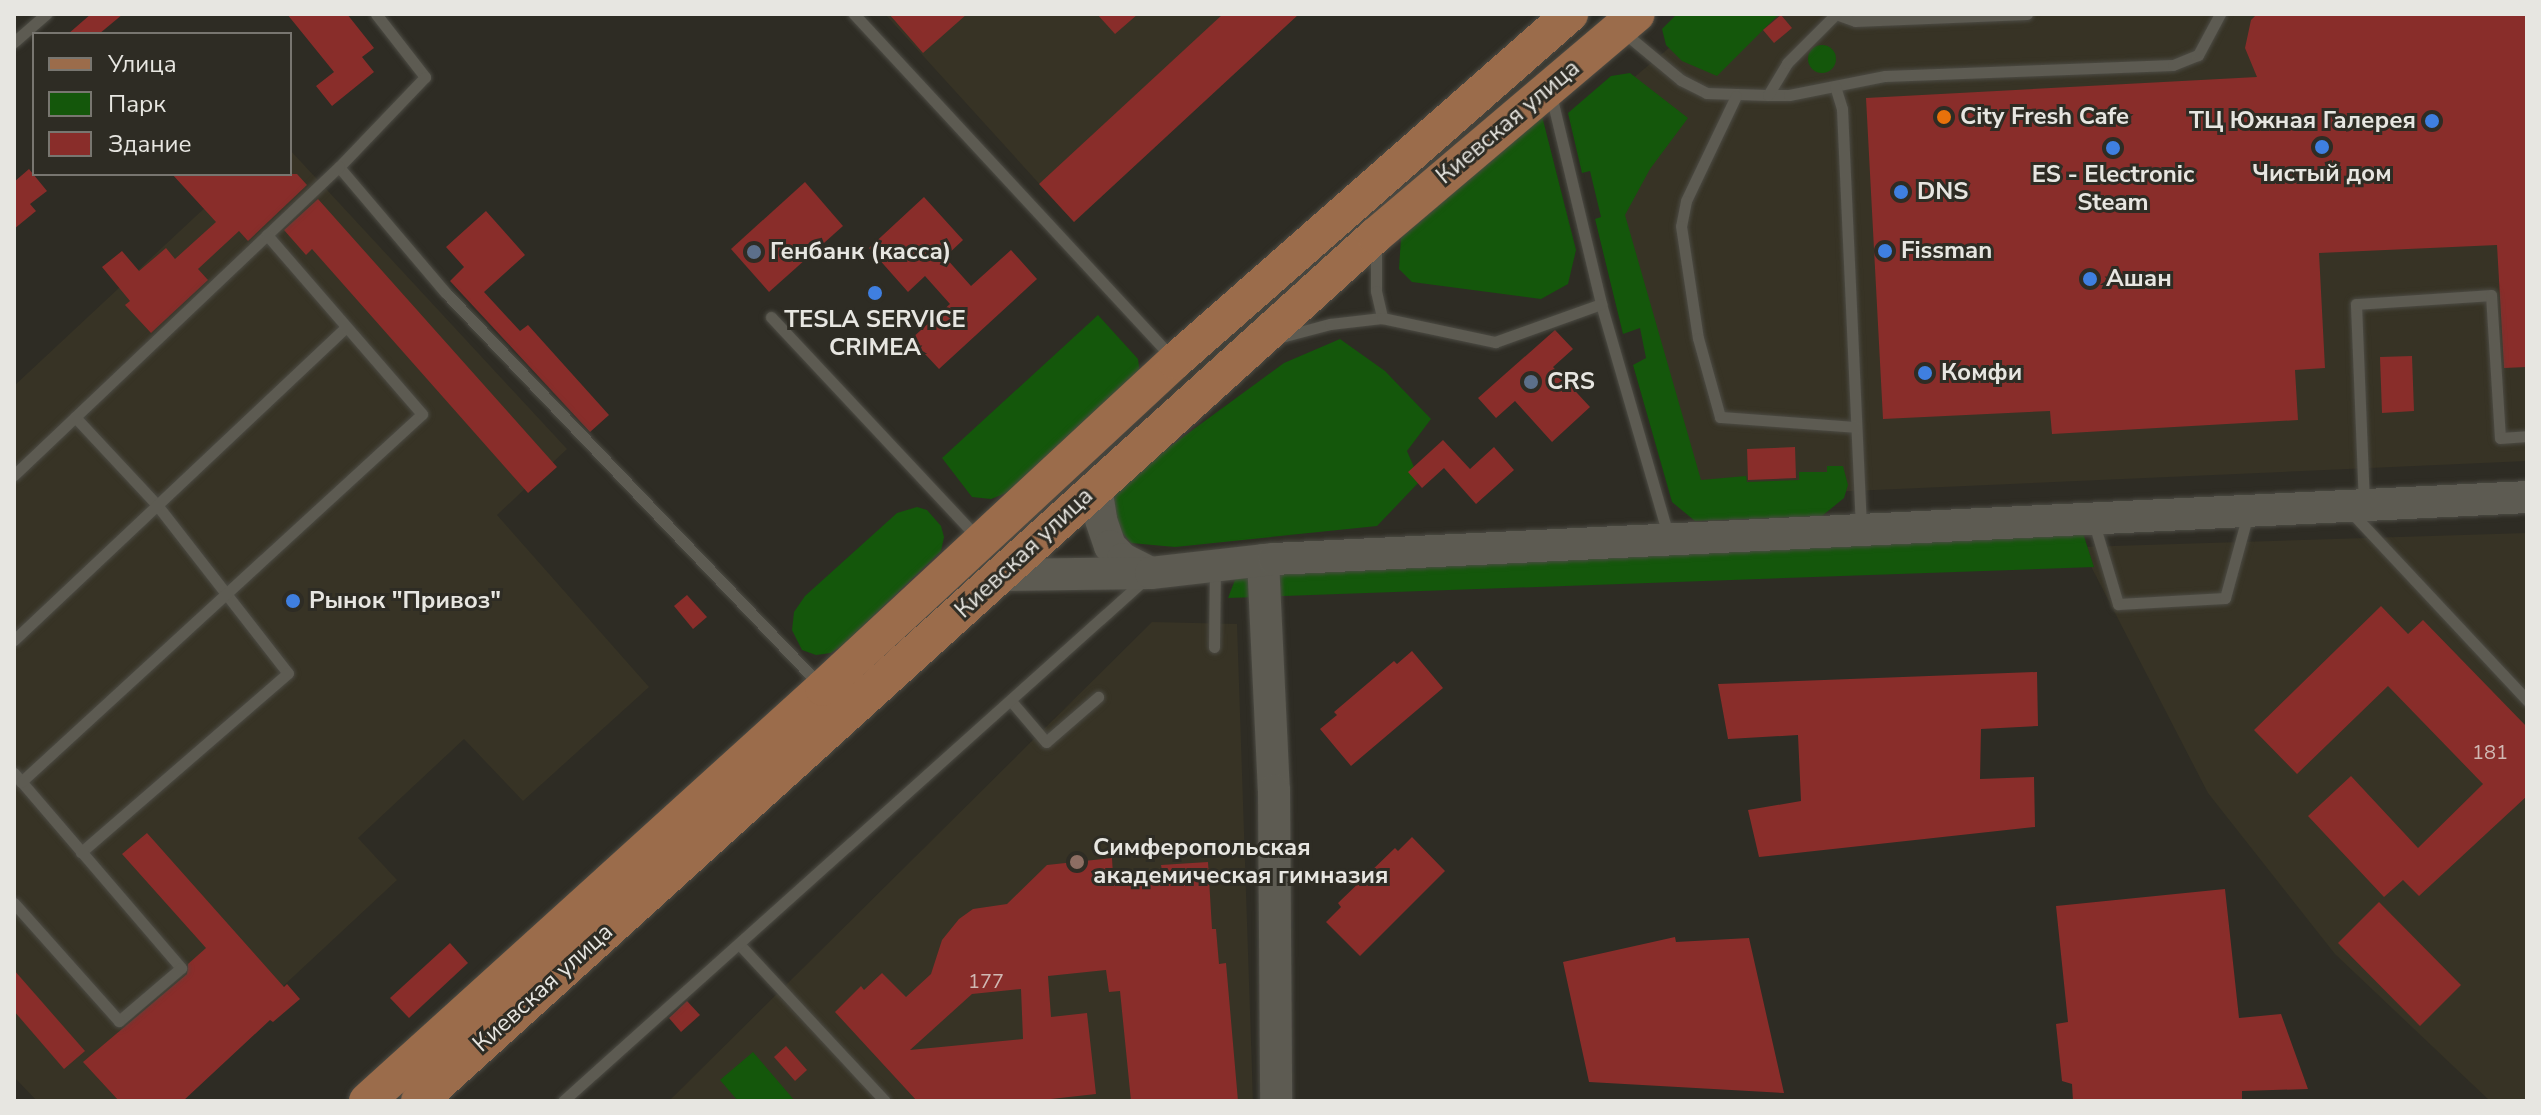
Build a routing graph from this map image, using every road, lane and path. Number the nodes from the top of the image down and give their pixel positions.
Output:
1 (46, 14) edge
2 (376, 14) edge
3 (854, 14) edge
4 (1570, 14) edge
5 (1836, 14) edge
6 (2027, 14) edge
7 (2220, 14) edge
8 (1620, 19) edge
9 (14, 42) edge
10 (1835, 86) junction
11 (1549, 87) junction
12 (1768, 95) junction
13 (1736, 96) junction
14 (339, 167) junction
15 (267, 235) junction
16 (1375, 236) junction
17 (1601, 304) junction
18 (771, 317) dead end
19 (1382, 318) junction
20 (346, 327) junction
21 (1256, 343) junction
22 (1175, 361) junction
23 (75, 417) junction
24 (1856, 427) junction
25 (2527, 436) edge
26 (14, 475) edge
27 (1096, 487) junction
28 (2527, 497) edge
29 (157, 505) junction
30 (2354, 505) junction
31 (2249, 510) junction
32 (2093, 519) junction
33 (1861, 530) junction
34 (1669, 538) junction
35 (981, 542) junction
36 (1263, 560) junction
37 (1215, 564) junction
38 (1151, 573) junction
39 (1002, 575) junction
40 (227, 593) junction
41 (14, 640) edge
42 (1214, 647) dead end
43 (1098, 697) dead end
44 (835, 700) junction
45 (2527, 700) edge
46 (1011, 701) junction
47 (18, 777) edge
48 (81, 852) junction
49 (14, 903) edge
50 (739, 944) junction
51 (367, 1101) edge
52 (419, 1101) edge
53 (563, 1101) edge
54 (885, 1101) edge
55 (1276, 1101) edge

1 - 9 lane
2 - 14 lane
3 - 22 lane
4 - 22 main road, Киевская улица
5 - 6 lane
5 - 12 lane
7 - 10 lane
8 - 11 main road, Киевская улица
8 - 13 lane
10 - 12 lane
10 - 24 lane
11 - 16 main road, Киевская улица
11 - 17 lane
12 - 13 lane
13 - 24 lane
14 - 15 lane
14 - 44 lane
15 - 20 lane
15 - 23 lane
16 - 19 lane
16 - 21 main road, Киевская улица
17 - 19 lane
17 - 34 lane
18 - 35 lane
19 - 21 lane
20 - 29 lane
20 - 40 lane
21 - 27 main road, Киевская улица
22 - 35 main road, Киевская улица
23 - 26 lane
23 - 29 lane
24 - 33 lane
25 - 30 lane
27 - 38 main road
27 - 39 main road, Киевская улица
28 - 30 main road
29 - 40 lane
29 - 41 lane
30 - 31 main road
30 - 45 lane
31 - 32 main road
31 - 32 lane
32 - 33 main road
33 - 34 main road
34 - 36 main road
35 - 44 main road, Киевская улица
36 - 37 main road
36 - 55 main road
37 - 38 main road
37 - 42 lane
38 - 39 main road
38 - 46 lane
39 - 44 main road, Киевская улица
40 - 47 lane
40 - 48 lane
43 - 46 lane
44 - 51 main road, Киевская улица
44 - 52 main road, Киевская улица
46 - 50 lane
47 - 48 lane
48 - 49 lane
50 - 53 lane
50 - 54 lane

